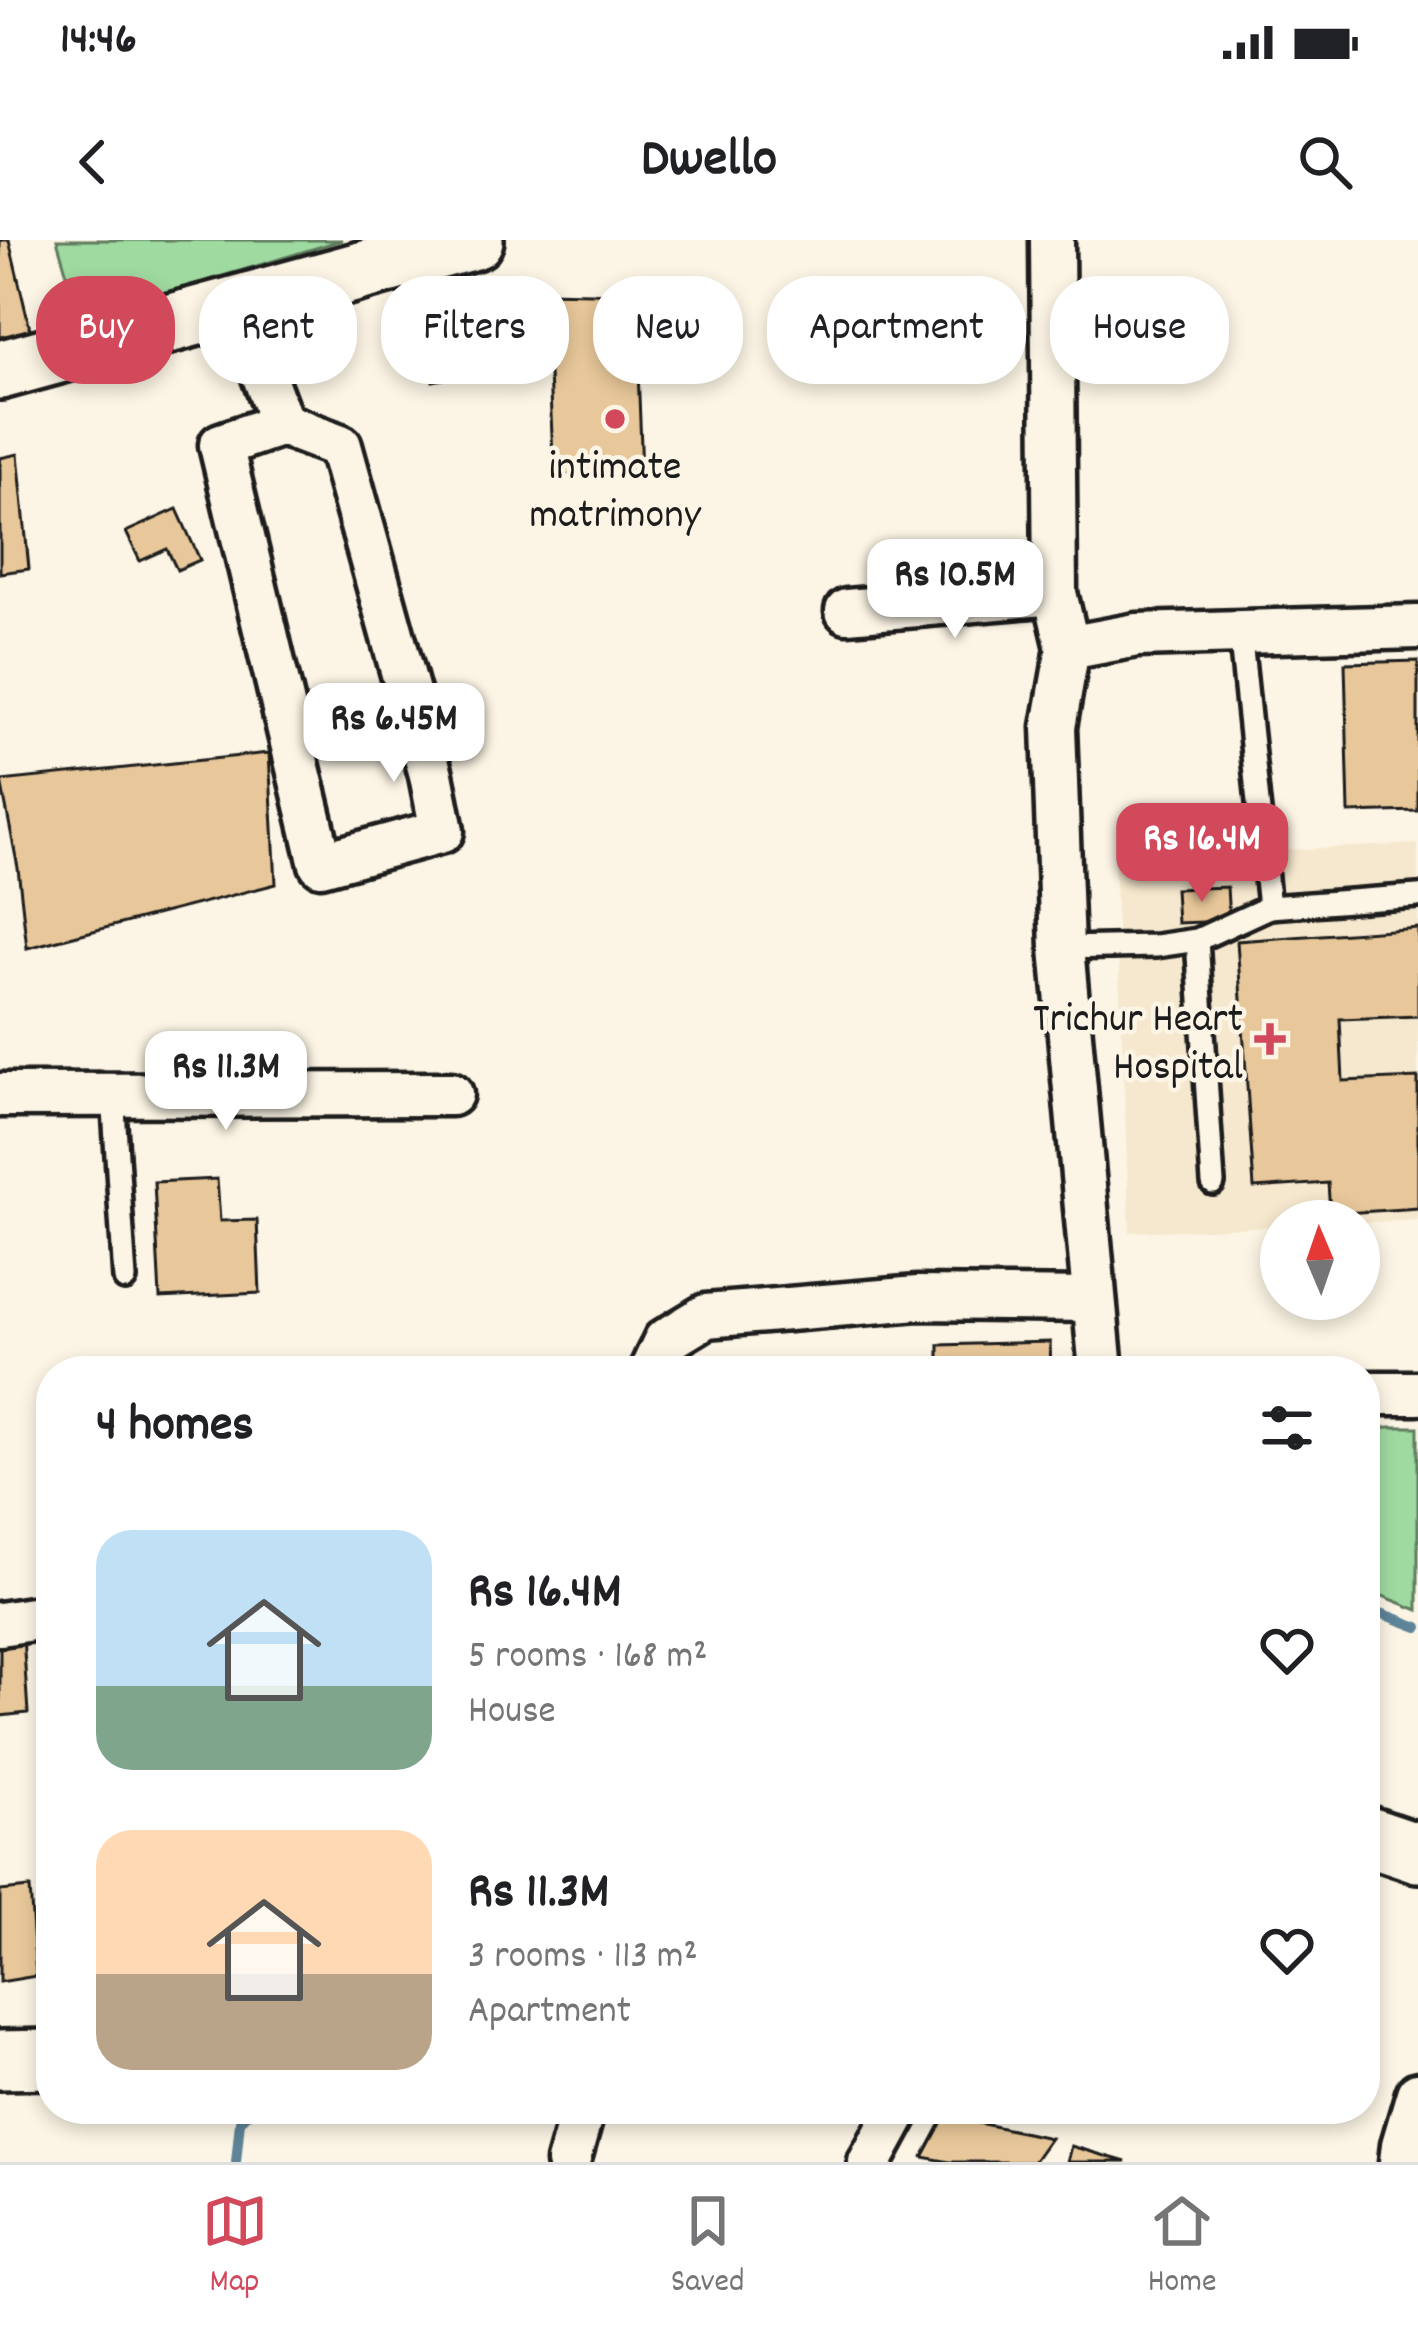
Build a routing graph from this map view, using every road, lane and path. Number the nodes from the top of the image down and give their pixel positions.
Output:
1 (1052, 240) edge
2 (450, 243) edge
3 (337, 276) edge
4 (199, 315) edge
5 (0, 370) edge
6 (267, 384) edge
7 (282, 424) junction
8 (1055, 592) junction
9 (848, 611) dead end
10 (1418, 627) edge
11 (1240, 631) junction
12 (1068, 648) junction
13 (1418, 896) edge
14 (1269, 907) junction
15 (1197, 940) junction
16 (1062, 948) junction
17 (113, 1094) junction
18 (451, 1094) dead end
19 (0, 1095) edge
20 (1213, 1183) dead end
21 (125, 1279) dead end
22 (1094, 1300) junction
23 (658, 1356) edge
24 (1100, 1356) edge
25 (1380, 1393) edge
26 (1418, 1393) edge
27 (36, 1618) edge
28 (0, 1624) edge
29 (1380, 1839) edge
30 (1418, 1853) edge
31 (36, 2059) edge
32 (0, 2060) edge
33 (1418, 2094) edge
34 (579, 2124) edge
35 (890, 2124) edge
36 (568, 2162) edge
37 (870, 2162) edge
38 (1401, 2162) edge

1 - 8 street
2 - 3 main road
4 - 5 main road
6 - 7 street
7 - 7 street
8 - 9 street
8 - 12 street
10 - 11 street
11 - 12 street
11 - 14 lane
12 - 16 street
13 - 14 lane
14 - 15 lane
15 - 16 lane
15 - 20 lane
16 - 22 street
17 - 18 street
17 - 19 street
17 - 21 lane
22 - 23 street
22 - 24 street
25 - 26 street
27 - 28 street
29 - 30 main road
31 - 32 main road
33 - 38 street
34 - 36 street
35 - 37 street

